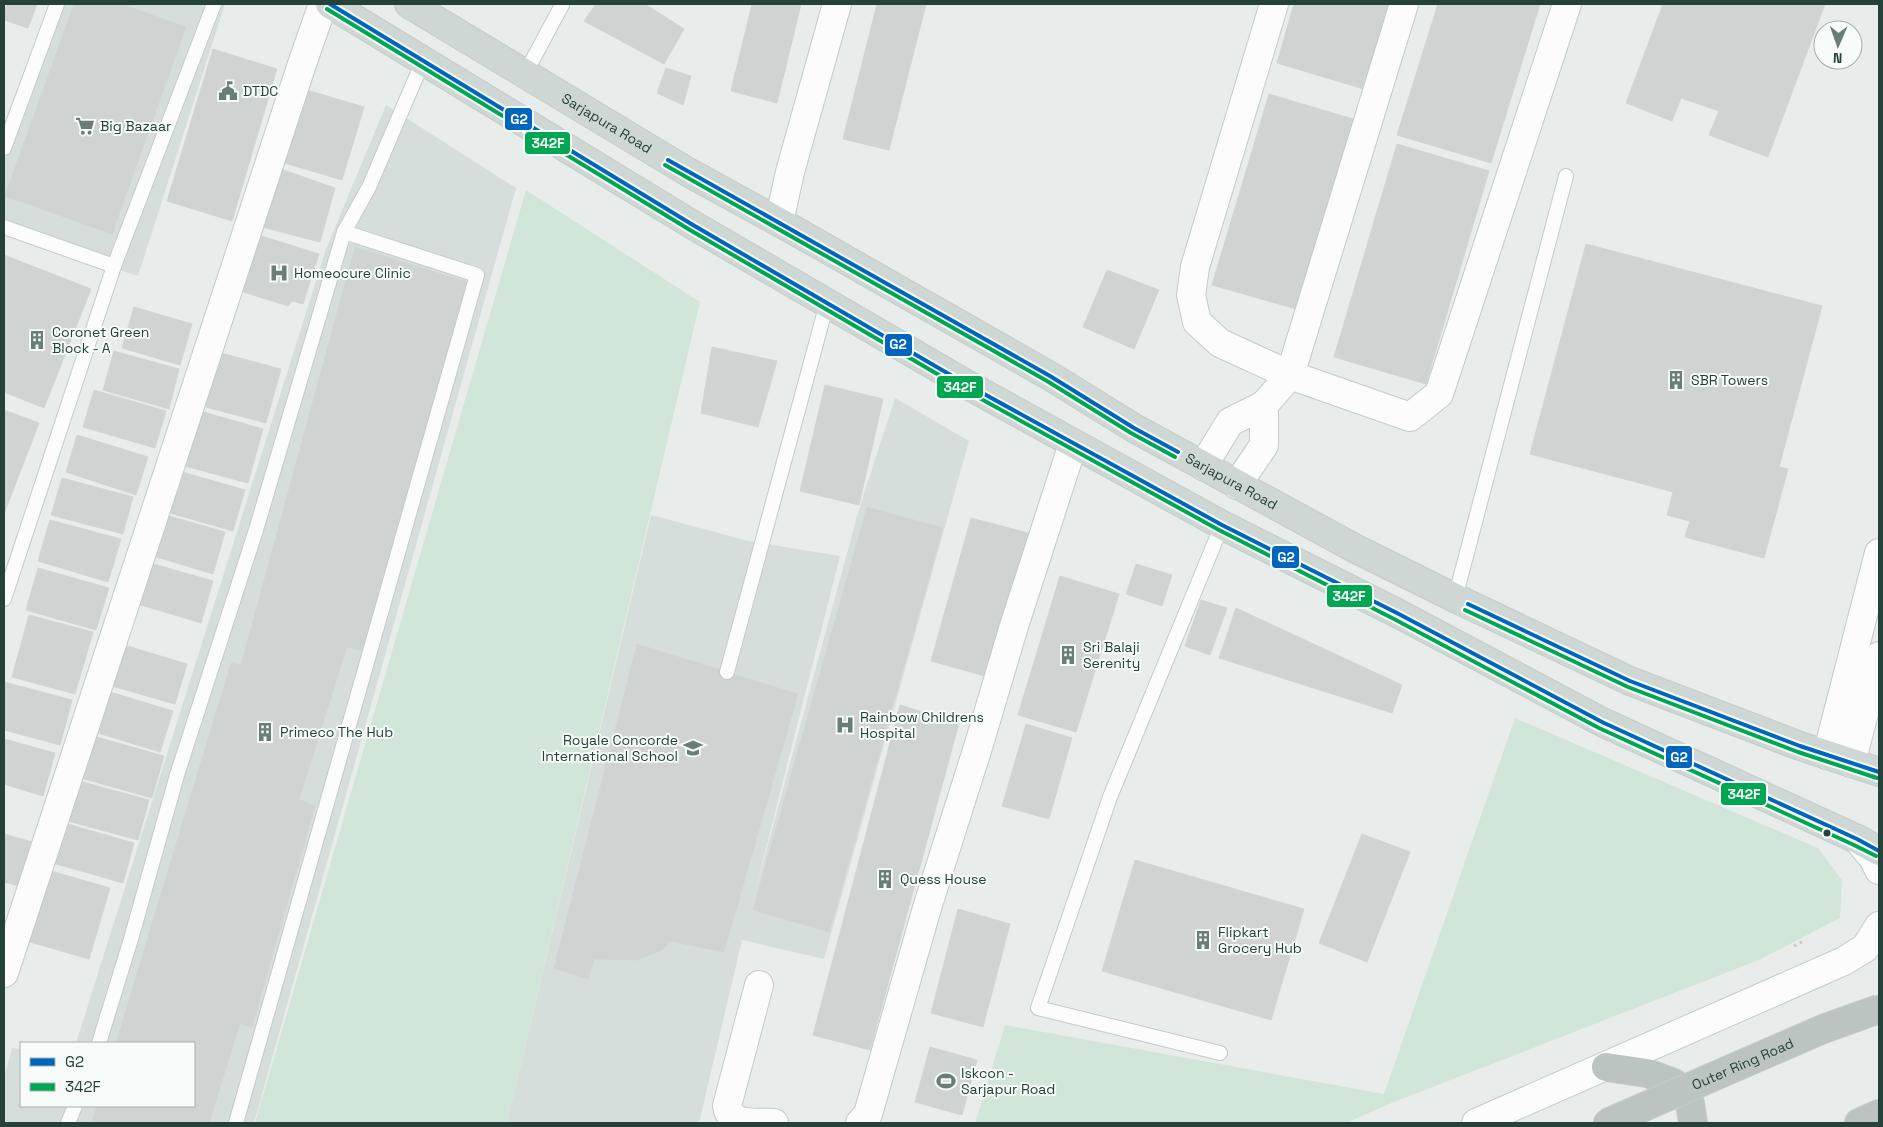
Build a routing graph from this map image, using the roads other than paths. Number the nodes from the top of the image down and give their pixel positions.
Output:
1 (57, 4) edge
2 (214, 4) edge
3 (323, 4) edge
4 (330, 4) edge
5 (409, 4) edge
6 (837, 4) edge
7 (1274, 4) edge
8 (1404, 4) edge
9 (1567, 4) edge
10 (562, 5) edge
11 (423, 61) junction
12 (525, 74) junction
13 (4, 148) edge
14 (1566, 176) dead end
15 (779, 222) junction
16 (4, 227) edge
17 (344, 232) junction
18 (114, 266) junction
19 (826, 303) junction
20 (1290, 375) junction
21 (1264, 405) junction
22 (1073, 444) junction
23 (1202, 466) junction
24 (1236, 485) junction
25 (1222, 525) junction
26 (1879, 553) edge
27 (1454, 598) junction
28 (4, 599) edge
29 (1879, 656) edge
30 (727, 672) dead end
31 (1839, 759) junction
32 (1879, 772) edge
33 (1868, 845) edge
34 (1879, 870) edge
35 (1879, 926) edge
36 (4, 973) edge
37 (759, 984) dead end
38 (1879, 1009) edge
39 (99, 1042) edge
40 (1220, 1053) dead end
41 (1606, 1067) junction
42 (75, 1107) edge
43 (1879, 1114) edge
44 (68, 1123) edge
45 (236, 1123) edge
46 (774, 1123) edge
47 (860, 1123) edge
48 (1476, 1123) edge
49 (1607, 1123) edge
50 (1692, 1123) edge
51 (1859, 1123) edge

1 - 13 lane
2 - 18 lane
3 - 36 street
4 - 11 main road
5 - 12 main road, Sarjapura Road
6 - 15 street
7 - 20 street
8 - 20 street
9 - 20 street
10 - 12 lane
11 - 17 lane
11 - 19 main road
12 - 15 main road, Sarjapura Road
14 - 27 lane
15 - 23 main road, Sarjapura Road
16 - 18 lane
17 - 39 lane
17 - 45 lane
18 - 28 lane
19 - 22 main road
19 - 30 lane
20 - 21 street
21 - 23 street
21 - 24 street
22 - 25 main road
22 - 47 street
23 - 24 main road, Sarjapura Road
24 - 27 main road, Sarjapura Road
25 - 33 main road
25 - 40 lane
26 - 31 street
27 - 31 main road, Sarjapura Road
29 - 31 street
31 - 32 main road, Sarjapura Road
33 - 34 street
35 - 41 street
37 - 46 street
38 - 49 highway, Outer Ring Road, bridge
41 - 48 street
41 - 50 highway
42 - 44 lane
43 - 51 highway

